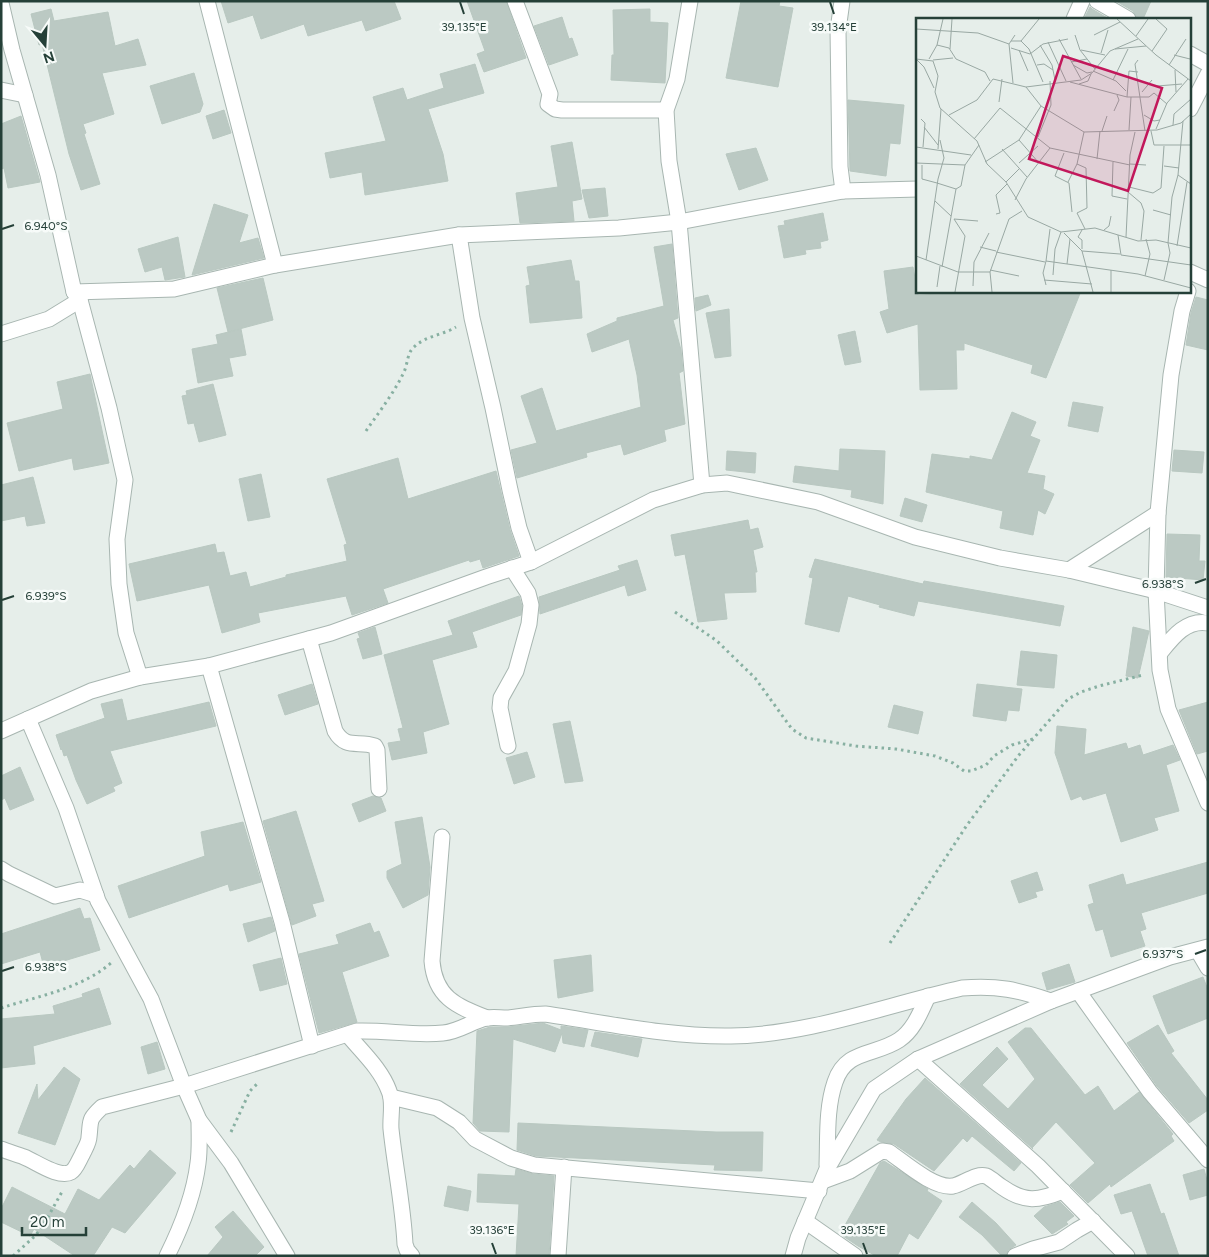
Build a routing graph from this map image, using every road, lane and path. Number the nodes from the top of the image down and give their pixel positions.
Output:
1 (208, 1) edge
2 (515, 1) edge
3 (690, 1) edge
4 (842, 1) edge
5 (1082, 1) edge
6 (1097, 1) edge
7 (1, 3) edge
8 (1074, 18) edge
9 (1126, 18) edge
10 (7, 51) edge
11 (1192, 55) edge
12 (1208, 64) edge
13 (1208, 74) edge
14 (1, 90) edge
15 (25, 95) junction
16 (1192, 105) edge
17 (666, 110) junction
18 (916, 189) edge
19 (843, 191) junction
20 (679, 222) junction
21 (459, 234) junction
22 (275, 265) junction
23 (1192, 277) edge
24 (1208, 280) edge
25 (1188, 292) edge
26 (77, 296) junction
27 (472, 318) junction
28 (1, 334) edge
29 (366, 431) dead end
30 (702, 485) junction
31 (1158, 513) junction
32 (531, 562) junction
33 (512, 568) junction
34 (1069, 570) junction
35 (1156, 591) junction
36 (1208, 608) edge
37 (676, 612) dead end
38 (1208, 623) edge
39 (309, 638) junction
40 (1160, 653) junction
41 (209, 666) junction
42 (1160, 670) junction
43 (140, 677) junction
44 (28, 719) junction
45 (1, 731) edge
46 (1033, 738) junction
47 (508, 746) dead end
48 (379, 788) dead end
49 (1208, 803) edge
50 (442, 837) dead end
51 (1, 868) edge
52 (96, 895) junction
53 (890, 943) dead end
54 (1203, 949) edge
55 (125, 952) junction
56 (1208, 968) edge
57 (1078, 991) junction
58 (928, 996) junction
59 (1051, 1001) junction
60 (1, 1008) edge
61 (488, 1018) junction
62 (348, 1035) junction
63 (312, 1046) junction
64 (918, 1059) junction
65 (261, 1080) dead end
66 (184, 1086) junction
67 (391, 1097) junction
68 (199, 1120) junction
69 (1, 1150) edge
70 (222, 1152) junction
71 (1208, 1160) edge
72 (564, 1167) junction
73 (69, 1173) junction
74 (823, 1181) junction
75 (1063, 1191) junction
76 (806, 1221) junction
77 (1093, 1221) junction
78 (13, 1256) edge
79 (167, 1256) edge
80 (287, 1256) edge
81 (412, 1256) edge
82 (558, 1256) edge
83 (793, 1256) edge
84 (855, 1256) edge
85 (1015, 1256) edge
86 (1126, 1256) edge

1 - 22 street
2 - 17 street
3 - 17 street
4 - 19 street
5 - 8 street
6 - 9 street
7 - 10 street
10 - 15 street
11 - 12 street
13 - 16 street
14 - 15 street
15 - 26 street
17 - 20 street
18 - 19 street
19 - 20 street
20 - 21 street
20 - 30 street
21 - 22 street
21 - 27 street
22 - 26 street
23 - 24 street
25 - 31 street
26 - 28 street
26 - 43 street
27 - 29 path
27 - 32 street
30 - 32 street
30 - 34 street
31 - 34 street
31 - 35 street
32 - 33 street
33 - 39 street
33 - 47 street
34 - 35 street
35 - 36 street
35 - 40 street
37 - 46 path
38 - 40 street
39 - 41 street
39 - 48 street
40 - 42 street
41 - 43 street
41 - 63 street
42 - 46 path
42 - 49 street
43 - 44 street
44 - 45 street
44 - 52 street
46 - 53 path
50 - 61 street
51 - 52 street
52 - 55 street
54 - 56 street
54 - 57 street
55 - 60 path
55 - 66 street
57 - 59 street
57 - 71 street
58 - 59 street
58 - 61 street
58 - 74 street
59 - 64 street
61 - 62 street
62 - 63 street
62 - 67 street
63 - 66 street
64 - 74 street
64 - 75 street
65 - 70 path
66 - 68 street
66 - 73 street
67 - 72 street
67 - 81 street
68 - 70 street
68 - 79 street
69 - 73 street
70 - 80 street
72 - 74 street
72 - 82 street
73 - 78 path
74 - 75 street
74 - 76 street
75 - 77 street
76 - 83 street
76 - 84 street
77 - 85 street
77 - 86 street

